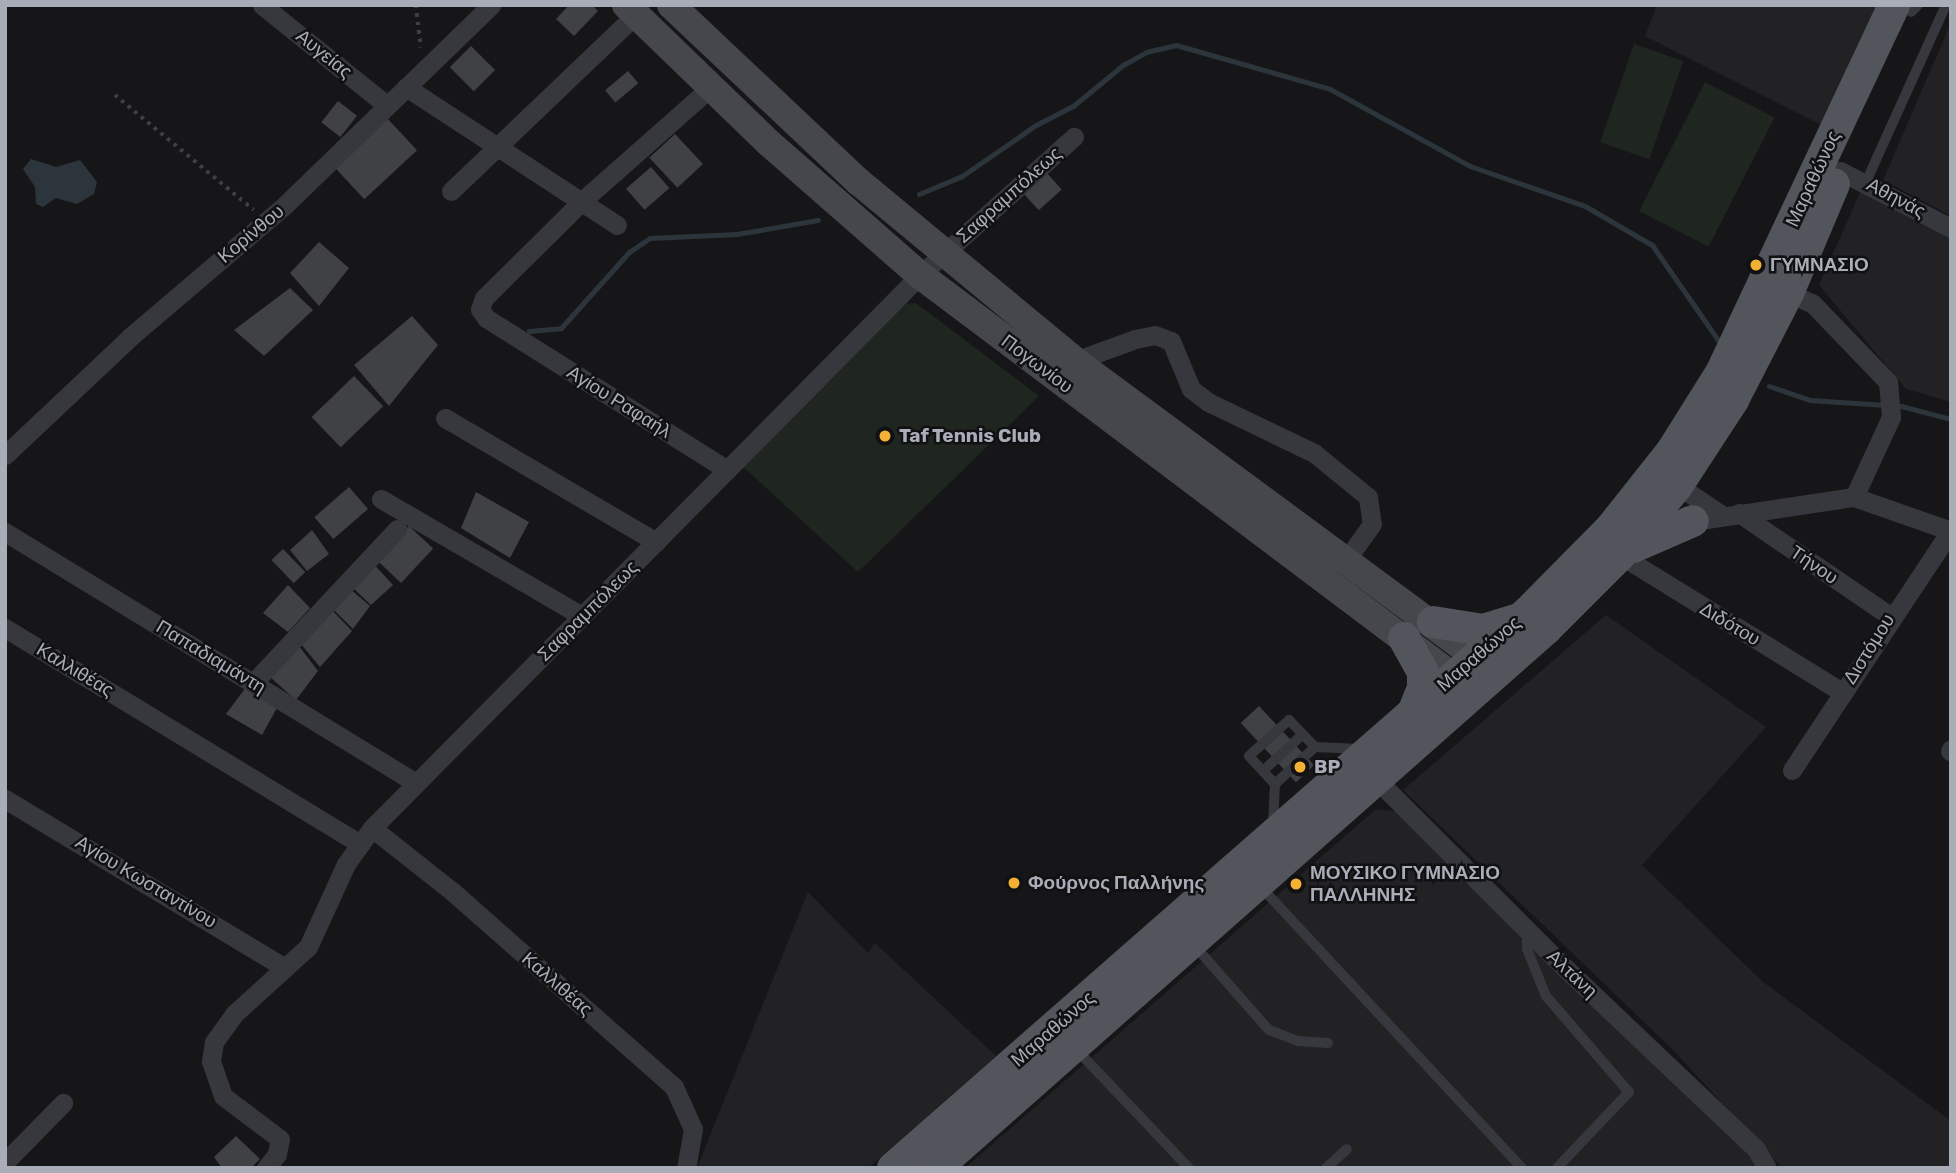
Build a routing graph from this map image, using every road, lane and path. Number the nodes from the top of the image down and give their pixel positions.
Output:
1 (262, 5) edge
2 (416, 5) edge
3 (491, 5) edge
4 (671, 5) edge
5 (1946, 5) edge
6 (1909, 7) edge
7 (631, 10) edge
8 (423, 69) junction
9 (405, 87) junction
10 (710, 87) junction
11 (115, 94) dead end
12 (386, 104) junction
13 (1073, 137) dead end
14 (497, 147) junction
15 (1853, 176) junction
16 (451, 191) dead end
17 (580, 203) junction
18 (266, 221) junction
19 (617, 225) dead end
20 (1951, 228) edge
21 (945, 253) junction
22 (920, 275) junction
23 (1788, 293) junction
24 (1075, 361) junction
25 (445, 418) dead end
26 (5, 455) edge
27 (727, 470) junction
28 (1661, 486) junction
29 (1854, 497) junction
30 (381, 499) dead end
31 (1718, 516) junction
32 (397, 529) dead end
33 (1950, 531) edge
34 (5, 532) edge
35 (656, 542) junction
36 (1620, 555) junction
37 (1346, 560) junction
38 (1528, 612) junction
39 (582, 616) junction
40 (1890, 616) junction
41 (1433, 622) junction
42 (5, 628) edge
43 (1404, 638) junction
44 (1476, 674) junction
45 (253, 683) junction
46 (1842, 692) junction
47 (1414, 710) junction
48 (1303, 734) junction
49 (1314, 747) junction
50 (1370, 749) junction
51 (1792, 770) dead end
52 (1263, 771) junction
53 (1376, 779) junction
54 (417, 783) junction
55 (1275, 784) junction
56 (5, 799) edge
57 (372, 828) junction
58 (1273, 833) junction
59 (360, 844) junction
60 (1258, 884) junction
61 (1527, 931) junction
62 (1190, 942) junction
63 (285, 968) junction
64 (1328, 1043) dead end
65 (1073, 1045) junction
66 (63, 1103) dead end
67 (1347, 1149) dead end
68 (949, 1161) edge
69 (5, 1162) edge
70 (266, 1168) edge
71 (686, 1168) edge
72 (892, 1168) edge
73 (1189, 1168) edge
74 (1326, 1168) edge
75 (1522, 1168) edge
76 (1557, 1168) edge
77 (1767, 1168) edge

1 - 12 street, Αυγείας
2 - 8 path
3 - 8 street, Κορίνθου
4 - 21 main road, Πογωνίου
5 - 15 lane
6 - 15 main road, Μαραθώνος
6 - 28 main road, Μαραθώνος
7 - 10 main road, Πογωνίου
7 - 14 street
8 - 9 street, Κορίνθου
9 - 12 street, Κορίνθου
9 - 14 street
10 - 17 street
10 - 22 main road, Πογωνίου
11 - 18 path
12 - 18 street, Κορίνθου
13 - 21 street, Σαφραμπόλεως
14 - 16 street
14 - 17 street
15 - 20 street, Αθηνάς
15 - 23 main road, Μαραθώνος
17 - 19 street
17 - 27 street, Αγίου Ραφαήλ
18 - 26 street, Κορίνθου
21 - 22 street, Σαφραμπόλεως
21 - 24 main road, Πογωνίου
22 - 27 street, Σαφραμπόλεως
22 - 43 main road, Πογωνίου
23 - 28 main road, Μαραθώνος
23 - 29 street
24 - 37 main road, Πογωνίου
24 - 37 street
25 - 35 street
27 - 35 street, Σαφραμπόλεως
28 - 31 street
28 - 31 street
28 - 36 main road, Μαραθώνος
28 - 38 main road, Μαραθώνος
29 - 31 street
29 - 33 street
30 - 39 street
31 - 36 main road
31 - 40 street, Τήνου
32 - 45 street
33 - 40 street, Διστόμου
34 - 45 street, Παπαδιαμάντη
35 - 39 street, Σαφραμπόλεως
36 - 44 main road, Μαραθώνος
36 - 46 street, Διδότου
37 - 41 main road, Πογωνίου
38 - 41 main road
38 - 44 main road, Μαραθώνος
39 - 54 street, Σαφραμπόλεως
40 - 46 street, Διστόμου
41 - 44 main road, Πογωνίου
42 - 59 street, Καλλιθέας
43 - 44 main road, Πογωνίου
43 - 47 main road
44 - 47 main road, Μαραθώνος
44 - 53 main road, Μαραθώνος
45 - 54 street, Παπαδιαμάντη
46 - 51 street, Διστόμου
47 - 50 main road, Μαραθώνος
48 - 49 lane
48 - 52 lane
48 - 52 lane
49 - 50 lane
49 - 55 lane
50 - 58 main road, Μαραθώνος
52 - 55 lane
53 - 60 main road, Μαραθώνος
53 - 61 street, Αλτάνη
54 - 57 street, Σαφραμπόλεως
55 - 58 lane
56 - 63 street, Αγίου Κωσταντίνου
57 - 59 street, Σαφραμπόλεως
57 - 71 street, Καλλιθέας
58 - 72 main road, Μαραθώνος
59 - 63 street, Σαφραμπόλεως
60 - 62 main road, Μαραθώνος
60 - 75 lane
61 - 76 lane
61 - 77 street, Αλτάνη
62 - 64 lane
62 - 65 main road, Μαραθώνος
63 - 70 street, Σαφραμπόλεως
65 - 68 main road, Μαραθώνος
65 - 73 lane
66 - 69 street
67 - 74 lane

